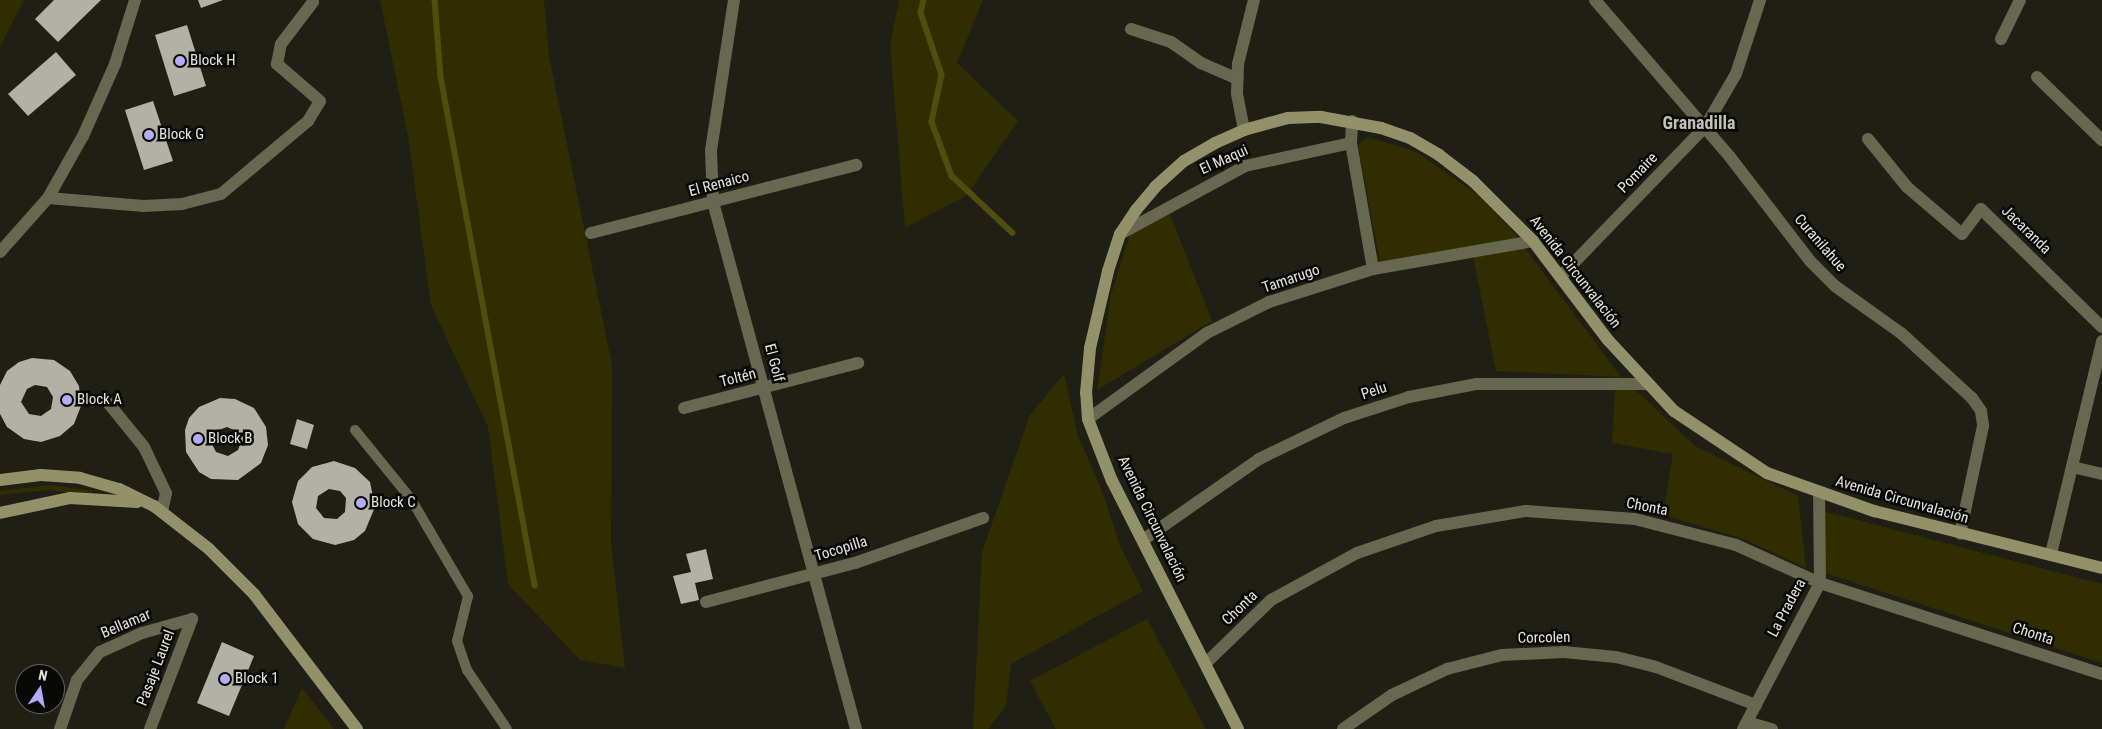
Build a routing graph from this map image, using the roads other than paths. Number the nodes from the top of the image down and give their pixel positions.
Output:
1 (135, 0) edge
2 (734, 0) edge
3 (1254, 0) edge
4 (1595, 0) edge
5 (1760, 0) edge
6 (2020, 0) edge
7 (313, 2) dead end
8 (1131, 29) dead end
9 (2001, 39) dead end
10 (2036, 77) dead end
11 (1238, 79) junction
12 (1352, 121) junction
13 (1705, 127) junction
14 (1244, 130) junction
15 (1868, 139) dead end
16 (2102, 140) edge
17 (1351, 143) junction
18 (856, 165) dead end
19 (48, 198) junction
20 (713, 202) junction
21 (591, 233) dead end
22 (1120, 234) junction
23 (1533, 241) junction
24 (0, 252) edge
25 (1373, 269) junction
26 (1561, 276) junction
27 (2102, 327) edge
28 (2102, 341) edge
29 (858, 363) dead end
30 (1648, 384) junction
31 (764, 388) junction
32 (105, 399) dead end
33 (684, 408) dead end
34 (1088, 419) junction
35 (355, 430) dead end
36 (2072, 467) junction
37 (2102, 474) edge
38 (0, 480) edge
39 (1820, 494) junction
40 (158, 509) junction
41 (0, 513) edge
42 (983, 518) dead end
43 (1960, 534) junction
44 (1143, 540) junction
45 (2051, 554) junction
46 (2102, 568) edge
47 (815, 573) junction
48 (1820, 583) junction
49 (706, 602) dead end
50 (192, 619) joint
51 (1206, 663) junction
52 (2102, 674) edge
53 (1756, 705) junction
54 (1745, 726) edge
55 (1350, 727) edge
56 (60, 729) edge
57 (150, 729) edge
58 (356, 729) edge
59 (507, 729) edge
60 (856, 729) edge
61 (1238, 729) edge
62 (1772, 729) edge

1 - 19 street
2 - 20 street, El Golf
3 - 11 street
4 - 13 street, Curanilahue
5 - 13 street, Pomaire
6 - 9 street
7 - 19 street
8 - 11 street
10 - 16 street
11 - 14 street
12 - 14 street, Avenida Circunvalación
12 - 17 street
12 - 23 street, Avenida Circunvalación
13 - 26 street, Pomaire
13 - 43 street, Curanilahue
14 - 22 street, Avenida Circunvalación
15 - 27 street, Jacaranda
17 - 22 street, El Maqui
17 - 25 street
18 - 20 street, El Renaico
19 - 24 street
20 - 21 street, El Renaico
20 - 31 street, El Golf
22 - 34 street, Avenida Circunvalación
23 - 25 street, Tamarugo
23 - 26 street, Avenida Circunvalación
25 - 34 street, Tamarugo
26 - 30 street, Avenida Circunvalación
28 - 36 street
29 - 31 street, Toltén
30 - 39 street, Avenida Circunvalación
30 - 44 street, Pelu
31 - 33 street, Toltén
31 - 47 street, El Golf
32 - 40 street
34 - 44 street, Avenida Circunvalación
35 - 59 lane
36 - 37 street
36 - 45 street
38 - 40 street
39 - 43 street, Avenida Circunvalación
39 - 48 street, La Pradera
40 - 41 street
40 - 58 street
42 - 47 street, Tocopilla
43 - 45 street, Avenida Circunvalación
44 - 51 street, Avenida Circunvalación
45 - 46 street, Avenida Circunvalación
47 - 49 street, Tocopilla
47 - 60 street, El Golf
48 - 51 street, Chonta
48 - 52 street, Chonta
48 - 53 street, La Pradera
50 - 56 street, Bellamar
50 - 57 street, Pasaje Laurel
51 - 61 street, Avenida Circunvalación
53 - 54 street, La Pradera
53 - 55 street, Corcolen
54 - 62 street

